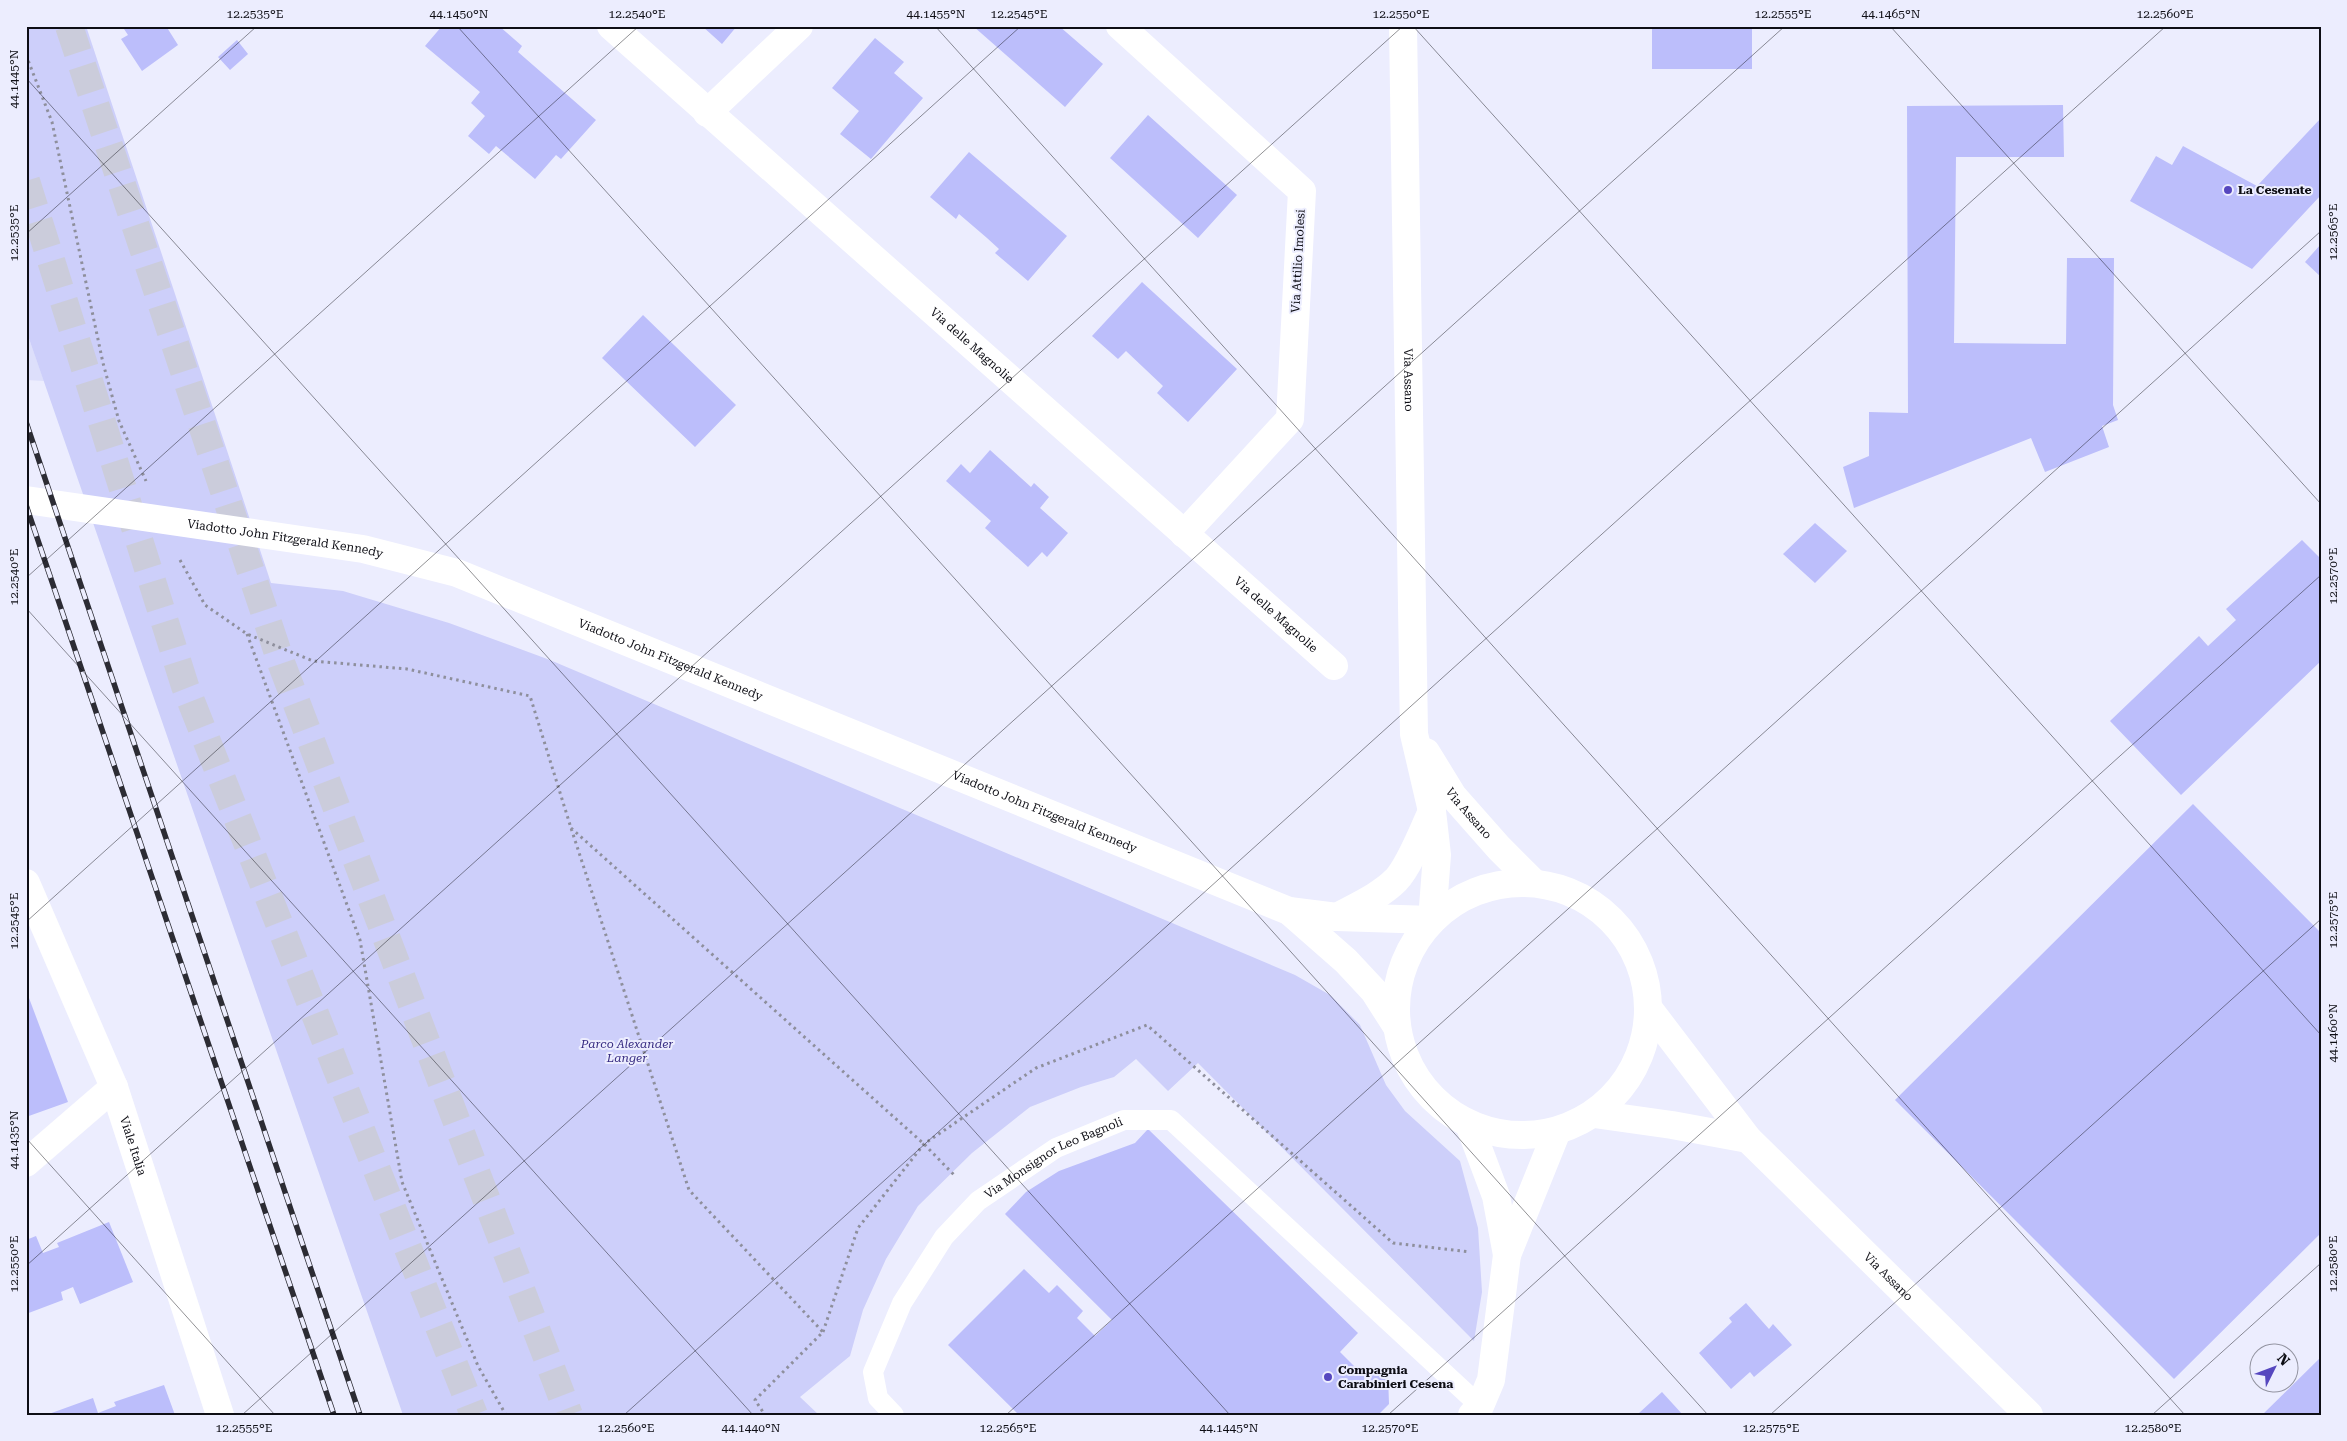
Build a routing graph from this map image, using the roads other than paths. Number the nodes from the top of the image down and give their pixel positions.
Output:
1 (611, 26) edge
2 (799, 26) edge
3 (1120, 26) edge
4 (1403, 26) edge
5 (707, 113) junction
6 (26, 500) edge
7 (1184, 534) junction
8 (1334, 666) dead end
9 (1414, 734) junction
10 (1432, 811) junction
11 (26, 883) edge
12 (1534, 883) junction
13 (1289, 911) junction
14 (1337, 917) junction
15 (1432, 920) junction
16 (1649, 1009) junction
17 (1397, 1027) junction
18 (114, 1087) junction
19 (1594, 1114) junction
20 (1468, 1124) junction
21 (1557, 1131) junction
22 (1748, 1139) junction
23 (26, 1163) edge
24 (1507, 1255) junction
25 (1476, 1410) edge
26 (220, 1415) edge
27 (894, 1415) edge
28 (2029, 1415) edge

1 - 5 street, Via delle Magnolie
2 - 5 street
3 - 7 street, Via Attilio Imolesi
4 - 9 street, Via Assano
5 - 7 street, Via delle Magnolie
6 - 13 street, Viadotto John Fitzgerald Kennedy
7 - 8 street, Via delle Magnolie
9 - 10 street, Via Assano
9 - 12 street, Via Assano
10 - 14 street
10 - 15 street, Via Assano
11 - 18 street, Viale Italia
12 - 15 street
12 - 16 street
13 - 14 street, Viadotto John Fitzgerald Kennedy
13 - 17 street, Viadotto John Fitzgerald Kennedy
14 - 15 street, Viadotto John Fitzgerald Kennedy
15 - 17 street
16 - 19 street
16 - 22 street, Via Assano
17 - 20 street
18 - 23 street
18 - 26 street, Viale Italia
19 - 21 street
19 - 22 street
20 - 21 street
20 - 24 street
21 - 24 street
22 - 28 street, Via Assano
24 - 25 street
25 - 27 lane, Via Monsignor Leo Bagnoli

